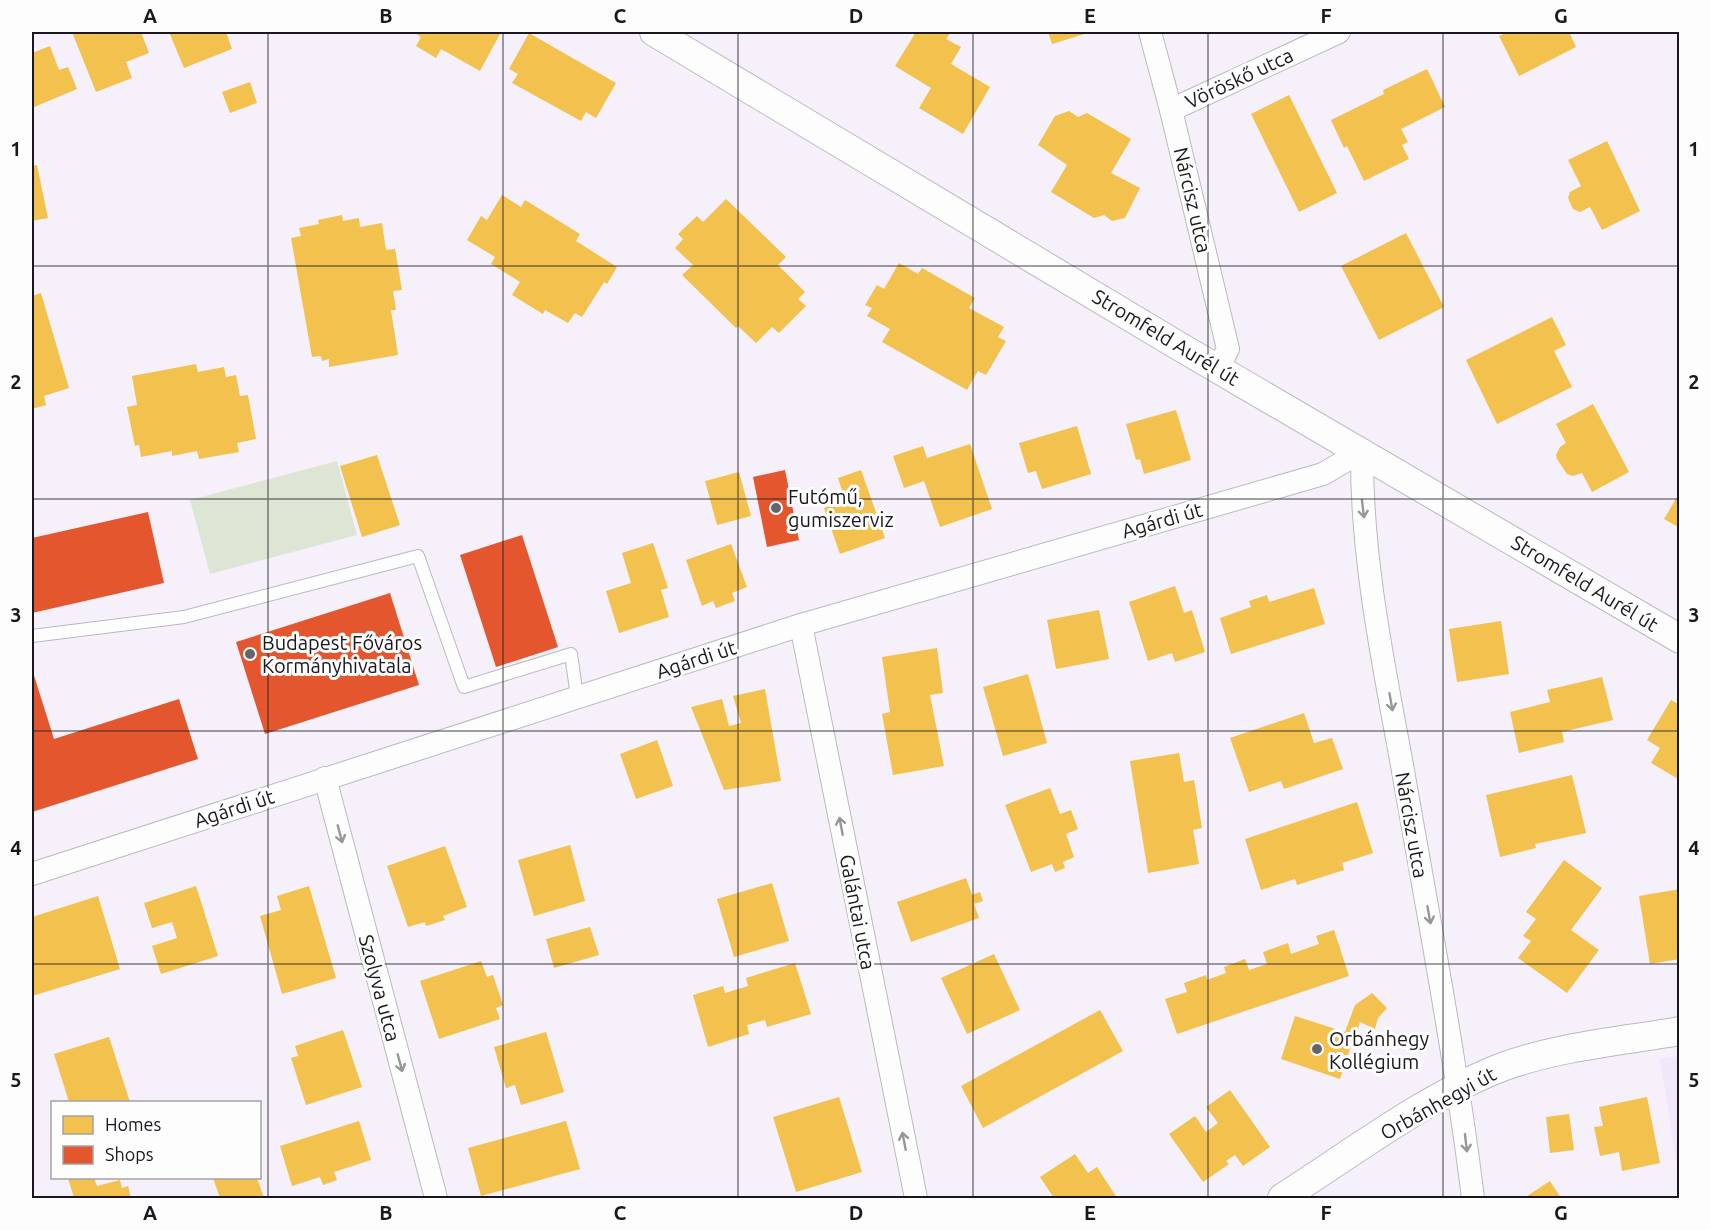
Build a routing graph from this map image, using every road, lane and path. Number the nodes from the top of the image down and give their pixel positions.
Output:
1 (654, 32) edge
2 (1150, 32) edge
3 (1340, 32) edge
4 (1171, 110) junction
5 (1218, 368) junction
6 (1362, 451) junction
7 (801, 625) junction
8 (32, 636) edge
9 (1680, 639) edge
10 (577, 697) junction
11 (325, 778) junction
12 (32, 874) edge
13 (1680, 1031) edge
14 (1459, 1087) junction
15 (436, 1198) edge
16 (916, 1198) edge
17 (1282, 1198) edge
18 (1473, 1198) edge

1 - 5 street, Stromfeld Aurél út
2 - 4 street, Nárcisz utca
3 - 4 street, Vöröskő utca
4 - 5 street, Nárcisz utca
5 - 6 street, Stromfeld Aurél út
6 - 7 street, Agárdi út
6 - 9 street, Stromfeld Aurél út
6 -> 14 street, Nárcisz utca
7 - 10 street, Agárdi út
16 -> 7 street, Galántai utca
8 - 10 lane
10 - 11 street, Agárdi út
11 - 12 street, Agárdi út
11 -> 15 street, Szolyva utca
13 - 14 street, Orbánhegyi út
14 - 17 street, Orbánhegyi út
14 -> 18 street, Nárcisz utca

